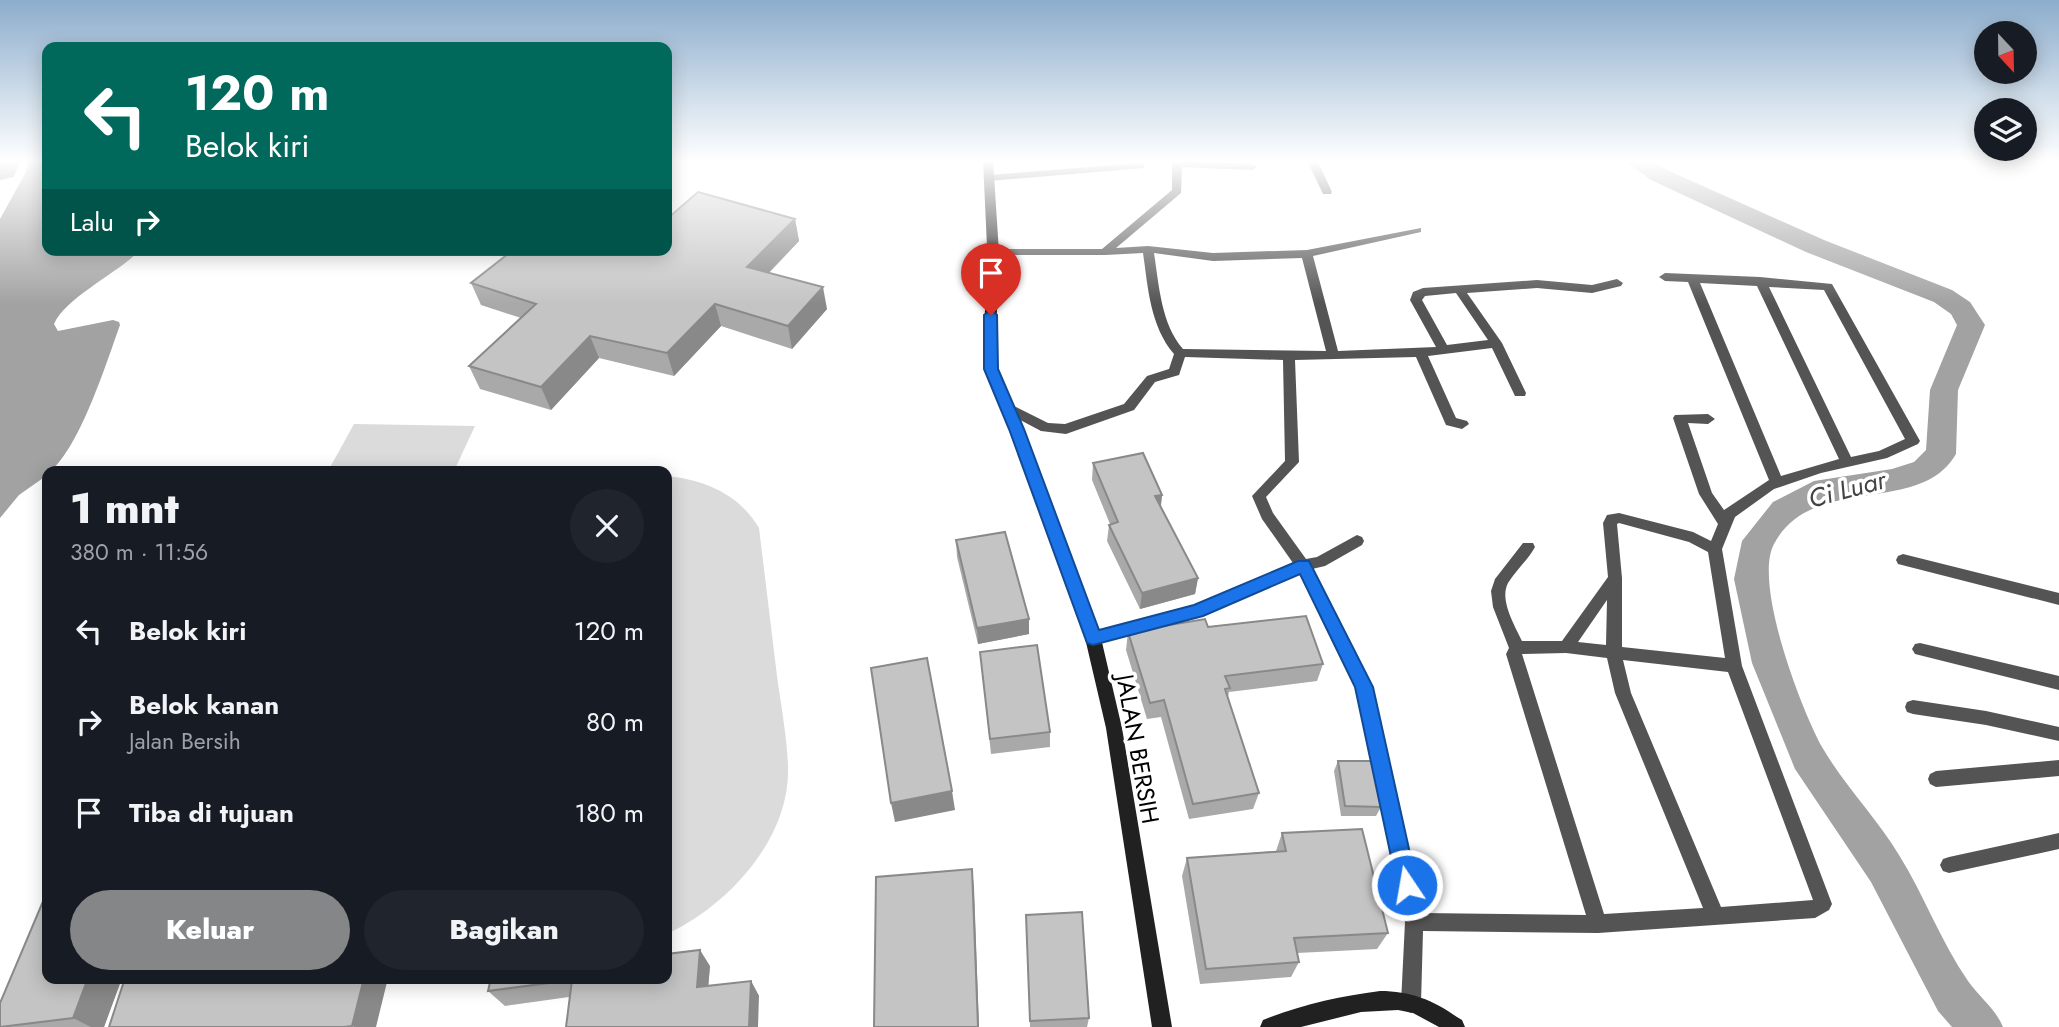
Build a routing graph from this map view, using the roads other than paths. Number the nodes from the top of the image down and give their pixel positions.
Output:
1 (990, 208) edge
2 (1159, 208) edge
3 (1418, 230) dead end
4 (1149, 249) junction
5 (993, 252) junction
6 (1097, 252) junction
7 (1307, 254) junction
8 (1665, 277) dead end
9 (1693, 279) junction
10 (1760, 281) junction
11 (1617, 283) dead end
12 (1459, 289) junction
13 (1496, 343) junction
14 (1443, 349) junction
15 (1180, 353) junction
16 (1420, 353) junction
17 (1332, 354) junction
18 (1289, 356) junction
19 (1520, 393) dead end
20 (1008, 408) junction
21 (1708, 419) dead end
22 (1462, 424) dead end
23 (1847, 462) junction
24 (1777, 482) junction
25 (1725, 523) junction
26 (1357, 541) dead end
27 (1528, 547) dead end
28 (1715, 549) junction
29 (1903, 560) dead end
30 (1304, 565) junction
31 (1615, 578) junction
32 (2059, 599) edge
33 (1093, 638) junction
34 (1566, 647) junction
35 (1517, 648) junction
36 (1920, 649) dead end
37 (1614, 653) junction
38 (1734, 666) junction
39 (2059, 683) edge
40 (1913, 707) dead end
41 (2059, 734) edge
42 (2059, 768) edge
43 (1936, 779) dead end
44 (2059, 841) edge
45 (1949, 864) dead end
46 (1715, 915) junction
47 (1414, 922) junction
48 (1598, 924) junction
49 (1411, 1003) junction
50 (1161, 1027) edge
51 (1270, 1027) edge
52 (1455, 1027) edge

1 - 5 street, JALAN BERSIH
2 - 6 street
3 - 7 street
4 - 6 street
4 - 7 street
4 - 15 street
5 - 6 street
5 - 20 street, JALAN BERSIH
7 - 17 street
8 - 9 street
9 - 10 street
9 - 24 street
10 - 23 street
10 - 23 street
11 - 12 street
12 - 13 street
12 - 14 street
13 - 14 street
13 - 19 street
14 - 16 street
15 - 18 street
15 - 20 street
16 - 17 street
16 - 22 street
17 - 18 street
18 - 30 street
20 - 33 street, JALAN BERSIH
21 - 25 street
23 - 24 street
24 - 25 street
25 - 28 street
26 - 30 street
27 - 35 street
28 - 31 street
28 - 38 street
29 - 32 street
30 - 33 street
30 - 47 street
31 - 34 street
31 - 37 street
33 - 50 street, JALAN BERSIH
34 - 35 street
34 - 37 street
35 - 48 street
36 - 39 street
37 - 38 street
37 - 46 street
38 - 46 street
40 - 41 street
42 - 43 street
44 - 45 street
46 - 48 street
47 - 48 street
47 - 49 street
49 - 51 street
49 - 52 street

